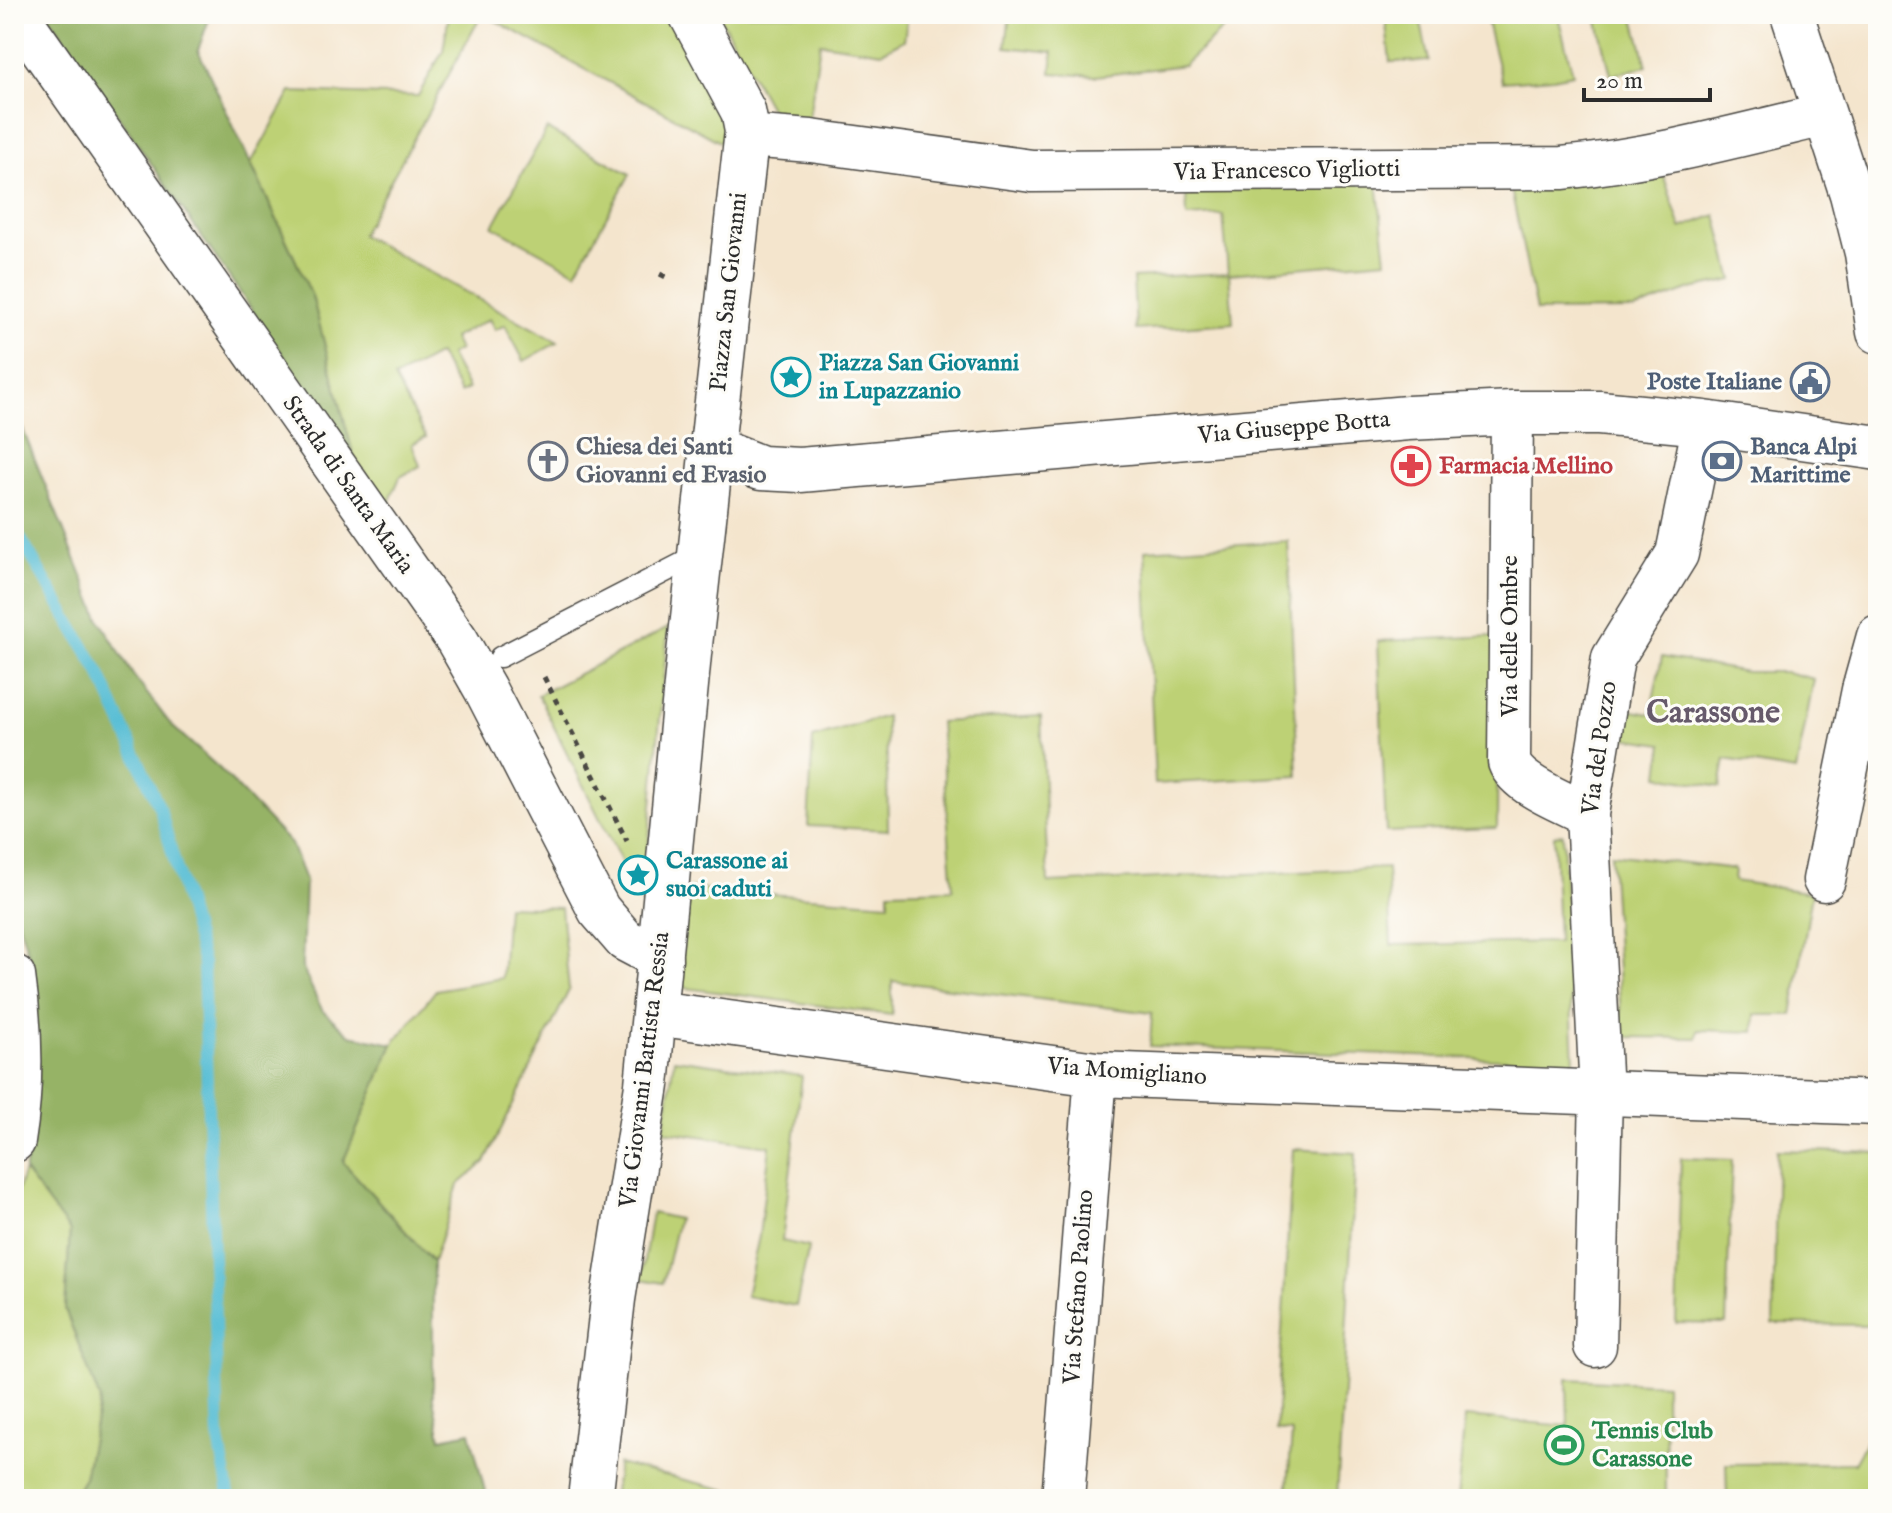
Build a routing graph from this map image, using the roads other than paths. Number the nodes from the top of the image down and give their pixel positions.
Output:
1 (17, 14) edge
2 (691, 14) edge
3 (1792, 14) edge
4 (1824, 115) junction
5 (747, 136) junction
6 (1878, 332) edge
7 (1512, 413) junction
8 (1704, 423) junction
9 (1878, 448) edge
10 (712, 449) junction
11 (700, 554) junction
12 (1878, 636) edge
13 (500, 657) dead end
14 (1587, 814) junction
15 (1824, 880) dead end
16 (661, 959) junction
17 (14, 976) edge
18 (655, 1013) junction
19 (1096, 1074) junction
20 (1601, 1093) junction
21 (1878, 1103) edge
22 (14, 1141) edge
23 (1595, 1346) dead end
24 (590, 1499) edge
25 (1063, 1499) edge

1 - 16 street, Strada di Santa Maria
2 - 5 street
3 - 4 street
4 - 5 street, Via Francesco Vigliotti
4 - 6 street
5 - 10 street, Piazza San Giovanni
7 - 8 street, Via Giuseppe Botta
7 - 10 street, Via Giuseppe Botta
7 - 14 street, Via delle Ombre
8 - 9 street, Via Giuseppe Botta
8 - 14 street, Via del Pozzo
10 - 11 street, Via Giovanni Battista Ressia
11 - 13 lane
11 - 16 street, Via Giovanni Battista Ressia
12 - 15 street
14 - 20 street, Via del Pozzo
16 - 18 street, Via Giovanni Battista Ressia
17 - 22 street
18 - 19 street, Via Momigliano
18 - 24 street, Via Giovanni Battista Ressia
19 - 20 street, Via Momigliano
19 - 25 street, Via Stefano Paolino
20 - 21 street, Via Momigliano
20 - 23 street

